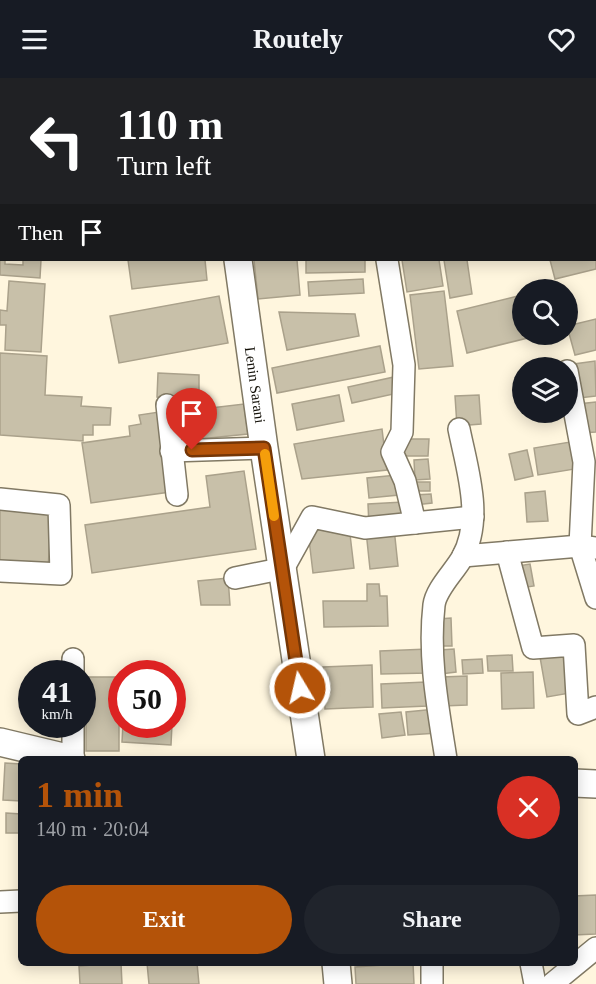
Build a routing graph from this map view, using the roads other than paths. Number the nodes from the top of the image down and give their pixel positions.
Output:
1 (238, 261) edge
2 (387, 261) edge
3 (167, 405) dead end
4 (577, 423) edge
5 (459, 429) dead end
6 (264, 448) junction
7 (171, 451) junction
8 (177, 495) dead end
9 (0, 499) edge
10 (474, 517) junction
11 (416, 523) junction
12 (588, 547) edge
13 (507, 552) junction
14 (463, 556) junction
15 (0, 571) edge
16 (282, 571) junction
17 (235, 578) dead end
18 (596, 598) edge
19 (596, 707) edge
20 (73, 738) edge
21 (0, 742) edge
22 (59, 756) edge
23 (72, 756) edge
24 (311, 756) edge
25 (446, 756) edge
26 (578, 783) edge
27 (596, 784) edge
28 (18, 901) edge
29 (0, 902) edge
30 (596, 948) edge
31 (578, 963) edge
32 (336, 966) edge
33 (432, 966) edge
34 (532, 966) edge
35 (574, 966) edge
36 (338, 984) edge
37 (432, 984) edge
38 (535, 984) edge
39 (552, 984) edge

1 - 6 main road, Lenin Sarani
2 - 11 street
3 - 7 street
4 - 12 street
5 - 10 street
6 - 7 street
6 - 16 main road, Lenin Sarani
7 - 8 street
9 - 15 street
10 - 11 street
10 - 14 street
11 - 16 street
12 - 13 street
12 - 18 street
13 - 14 street
13 - 19 street
14 - 25 street
16 - 17 street
16 - 24 main road, Lenin Sarani
20 - 23 street
21 - 22 main road
26 - 27 main road
28 - 29 street
30 - 31 street
32 - 36 main road
33 - 37 street
34 - 38 street
35 - 39 street

